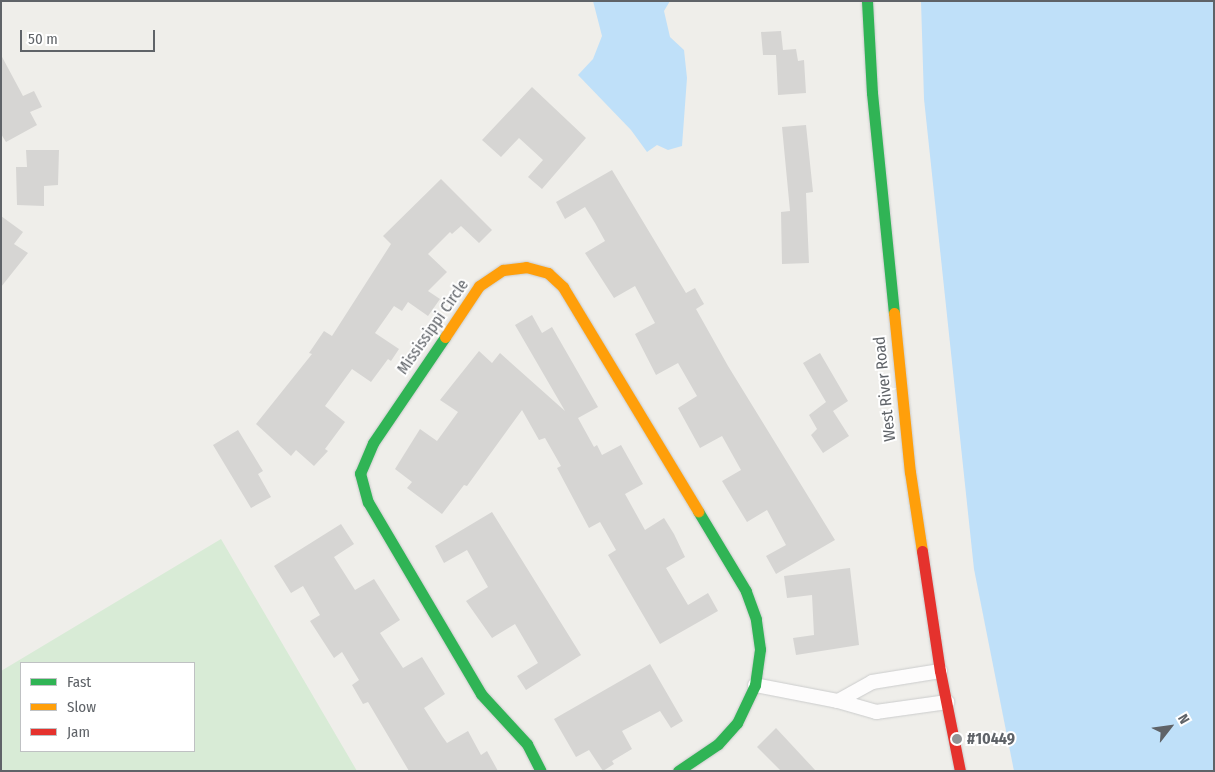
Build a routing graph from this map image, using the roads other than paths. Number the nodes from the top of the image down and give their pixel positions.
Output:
1 (867, 1) edge
2 (940, 671) junction
3 (755, 686) junction
4 (838, 701) junction
5 (947, 702) junction
6 (541, 771) edge
7 (678, 771) edge
8 (960, 771) edge

1 - 2 street, West River Road
2 - 4 street
2 - 5 street, West River Road
3 - 4 street
3 - 6 street, Mississippi Circle
3 - 7 street, Mississippi Circle
4 - 5 street
5 - 8 street, West River Road

